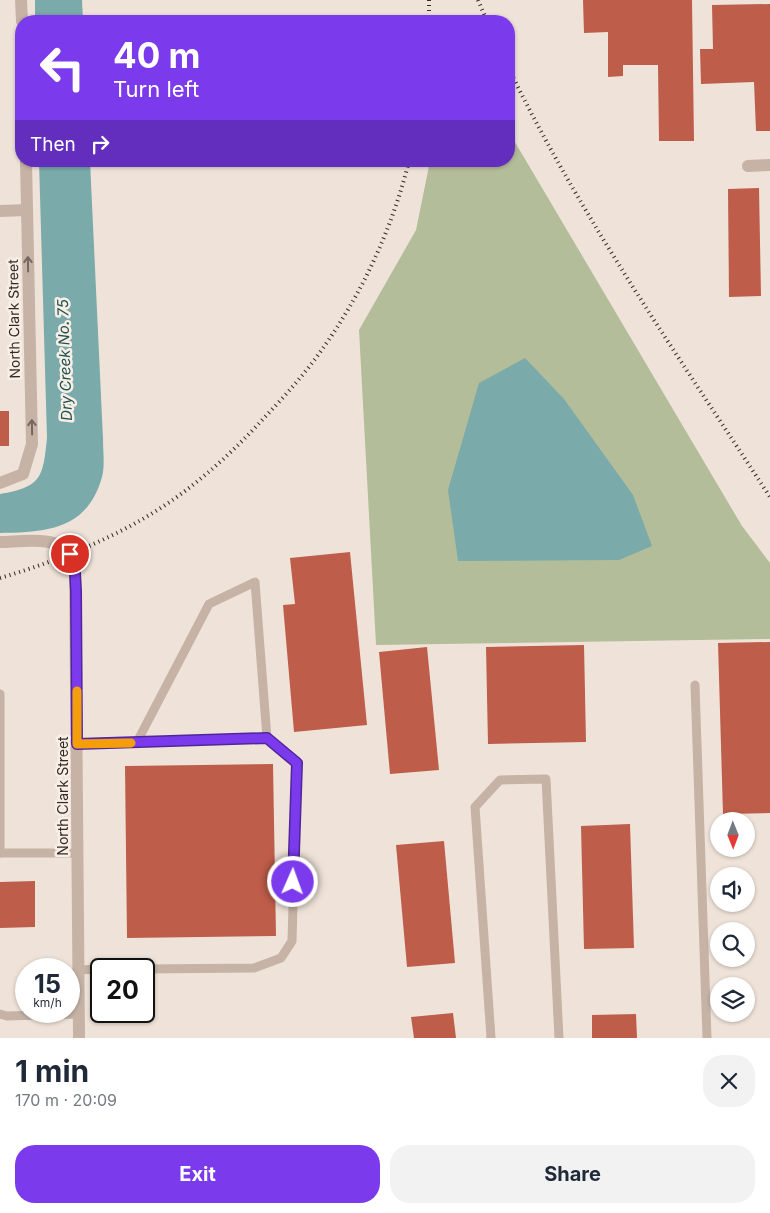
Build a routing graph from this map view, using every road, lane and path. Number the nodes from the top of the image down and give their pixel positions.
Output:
1 (21, 0) edge
2 (22, 15) edge
3 (770, 165) edge
4 (748, 166) dead end
5 (26, 167) edge
6 (27, 210) junction
7 (0, 211) edge
8 (0, 482) edge
9 (0, 542) edge
10 (695, 685) dead end
11 (0, 694) edge
12 (267, 738) junction
13 (137, 742) junction
14 (77, 744) junction
15 (78, 852) junction
16 (0, 853) edge
17 (78, 958) edge
18 (155, 969) edge
19 (0, 1014) edge
20 (15, 1016) edge
21 (78, 1023) edge
22 (79, 1038) edge
23 (491, 1038) edge
24 (559, 1038) edge
25 (707, 1038) edge

1 - 2 street
3 - 4 street
5 - 6 street, North Clark Street
6 - 7 street
8 -> 6 street, North Clark Street
9 - 14 street, North Clark Street
10 - 25 lane
11 - 16 lane
12 - 13 lane
12 - 13 lane
12 - 18 lane
13 - 14 lane
14 - 15 street, North Clark Street
15 - 16 lane
15 - 17 street, North Clark Street
19 - 20 lane
21 - 22 street, North Clark Street
23 - 24 lane

